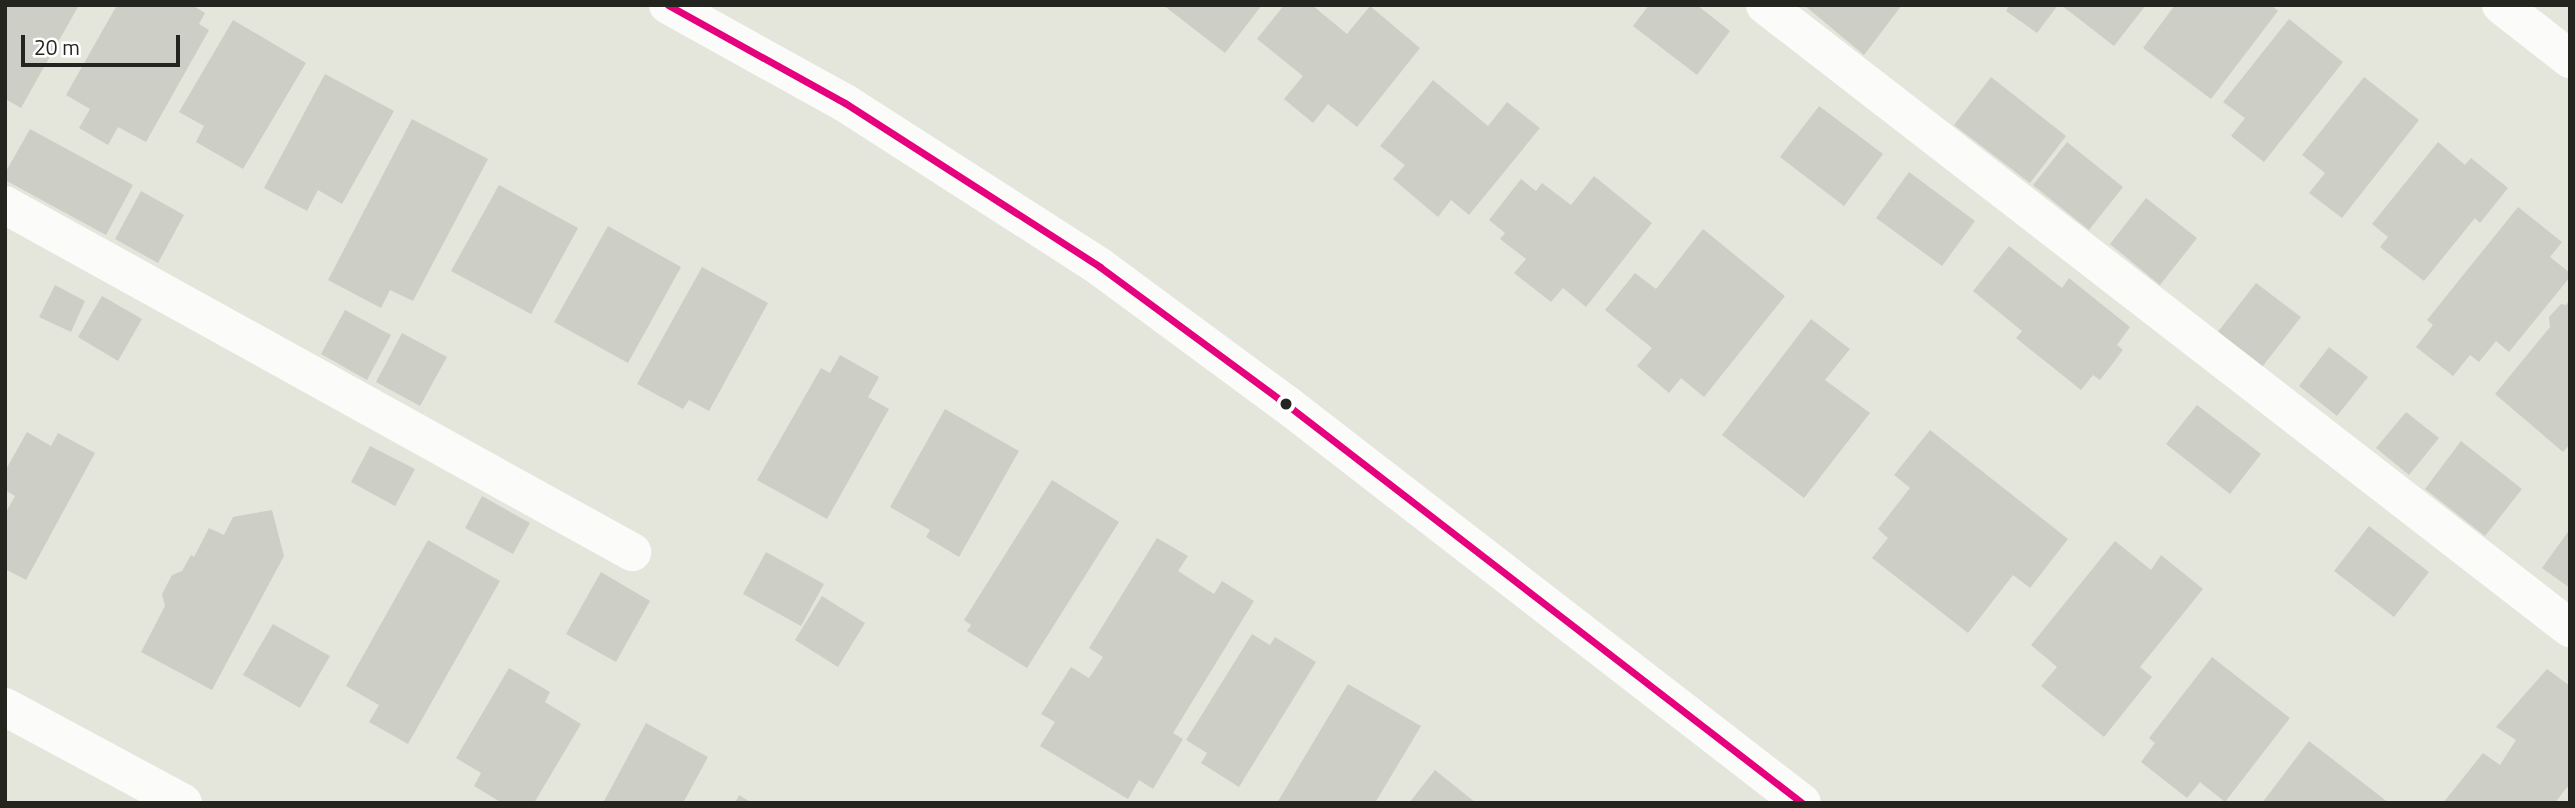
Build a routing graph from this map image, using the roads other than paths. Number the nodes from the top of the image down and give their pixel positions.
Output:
1 (668, 5) edge
2 (1765, 5) edge
3 (2501, 5) edge
4 (2570, 58) edge
5 (5, 205) edge
6 (632, 552) dead end
7 (2570, 628) edge
8 (5, 707) edge
9 (183, 803) edge
10 (1802, 803) edge

1 - 10 street
2 - 7 street
3 - 4 street
5 - 6 street
8 - 9 street

